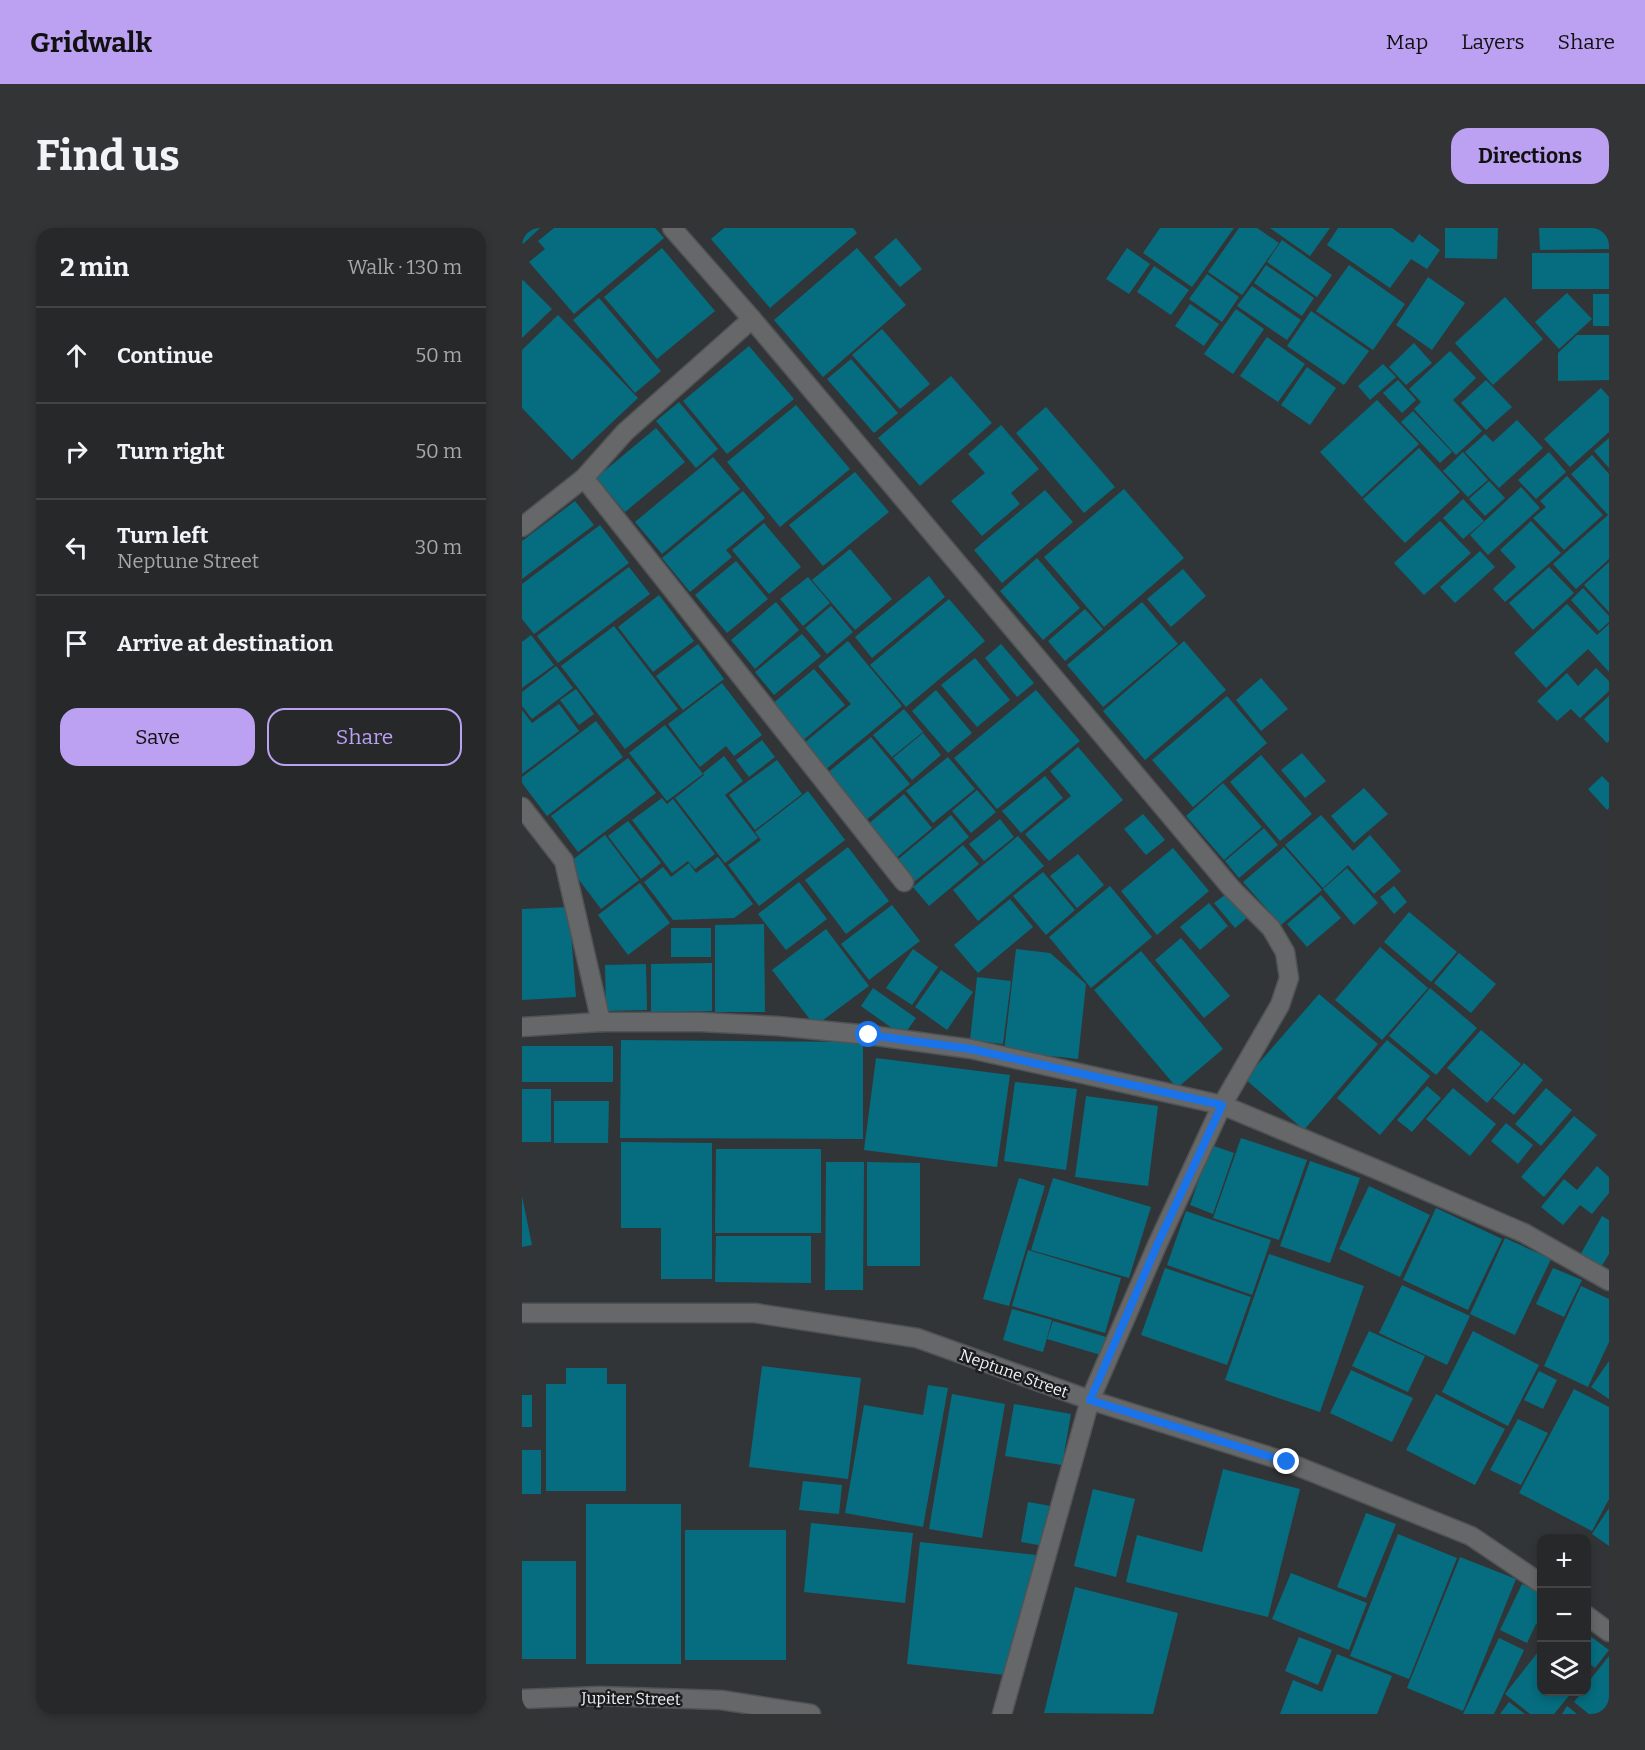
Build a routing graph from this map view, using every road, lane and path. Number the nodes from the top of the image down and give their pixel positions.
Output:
1 (672, 228) edge
2 (752, 319) junction
3 (584, 478) junction
4 (522, 527) edge
5 (522, 807) edge
6 (904, 882) dead end
7 (601, 1022) junction
8 (522, 1027) edge
9 (1222, 1105) junction
10 (1609, 1281) edge
11 (522, 1313) edge
12 (1090, 1400) junction
13 (1537, 1581) edge
14 (1591, 1618) edge
15 (1609, 1632) edge
16 (522, 1699) edge
17 (811, 1714) edge
18 (1002, 1714) edge

1 - 2 street
2 - 3 street
2 - 9 street
3 - 4 street
3 - 6 street
5 - 7 street
7 - 8 street
7 - 9 street
9 - 10 street
9 - 12 street
11 - 12 street, Neptune Street
12 - 13 street, Neptune Street
12 - 18 street
14 - 15 street
16 - 17 street, Jupiter Street

